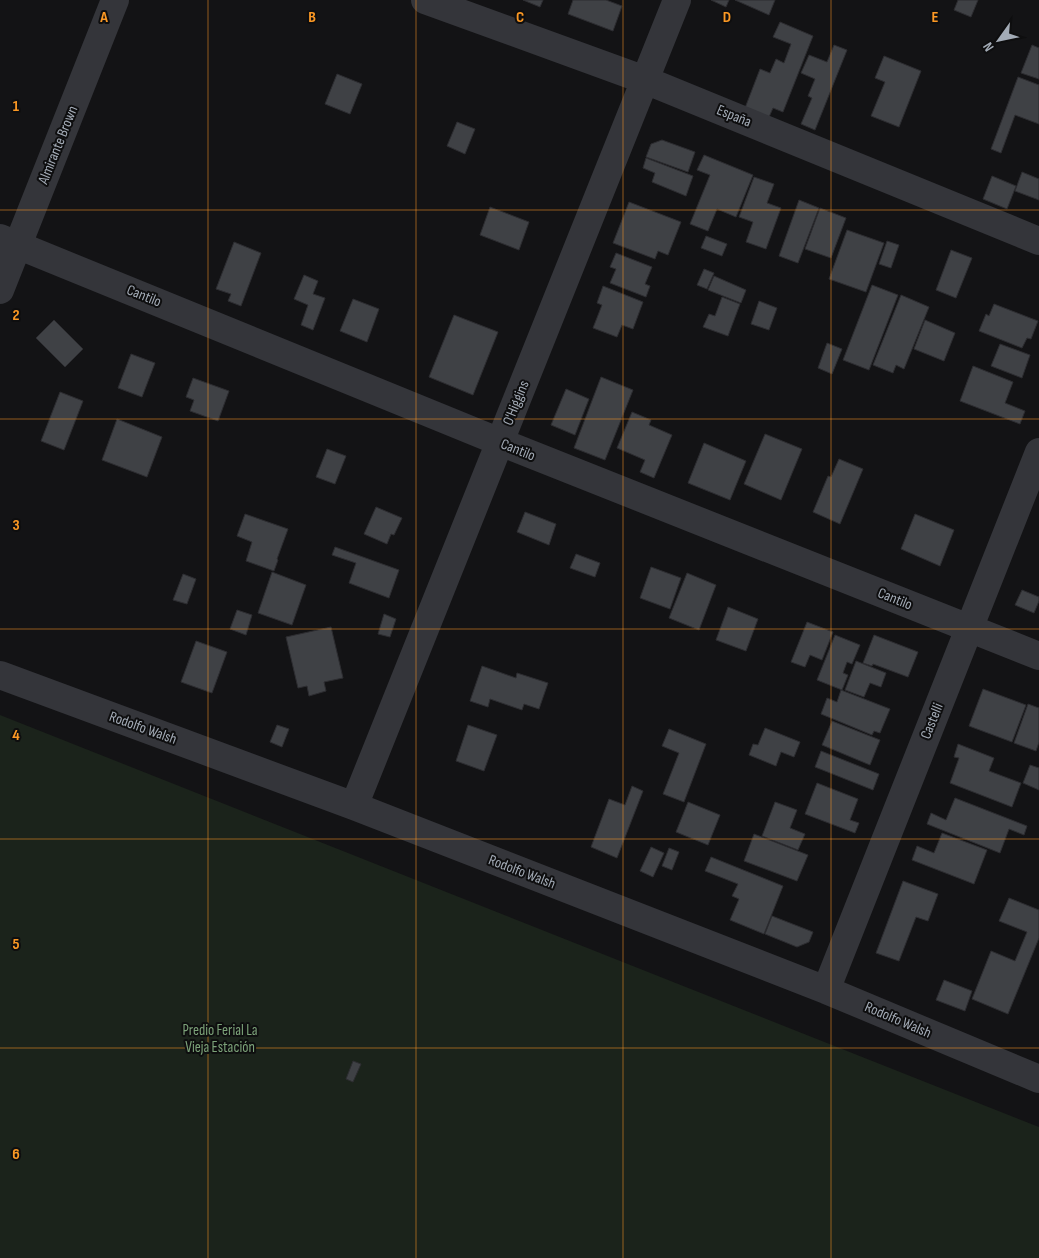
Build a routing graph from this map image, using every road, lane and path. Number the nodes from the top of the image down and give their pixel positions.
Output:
1 (115, 0) edge
2 (425, 0) edge
3 (677, 0) edge
4 (645, 80) junction
5 (1039, 241) edge
6 (9, 242) edge
7 (0, 290) edge
8 (500, 442) junction
9 (1039, 452) edge
10 (969, 629) junction
11 (1039, 656) edge
12 (0, 674) edge
13 (354, 806) junction
14 (826, 990) junction
15 (1039, 1079) edge

1 - 6 street, Almirante Brown
2 - 4 street, España
3 - 4 street, O'Higgins
4 - 5 street, España
4 - 8 street, O'Higgins
6 - 7 street, Almirante Brown
6 - 8 street, Cantilo
8 - 10 street, Cantilo
8 - 13 street, O'Higgins
9 - 10 street, Castelli
10 - 11 street, Cantilo
10 - 14 street, Castelli
12 - 13 street, Rodolfo Walsh
13 - 14 street, Rodolfo Walsh
14 - 15 street, Rodolfo Walsh

